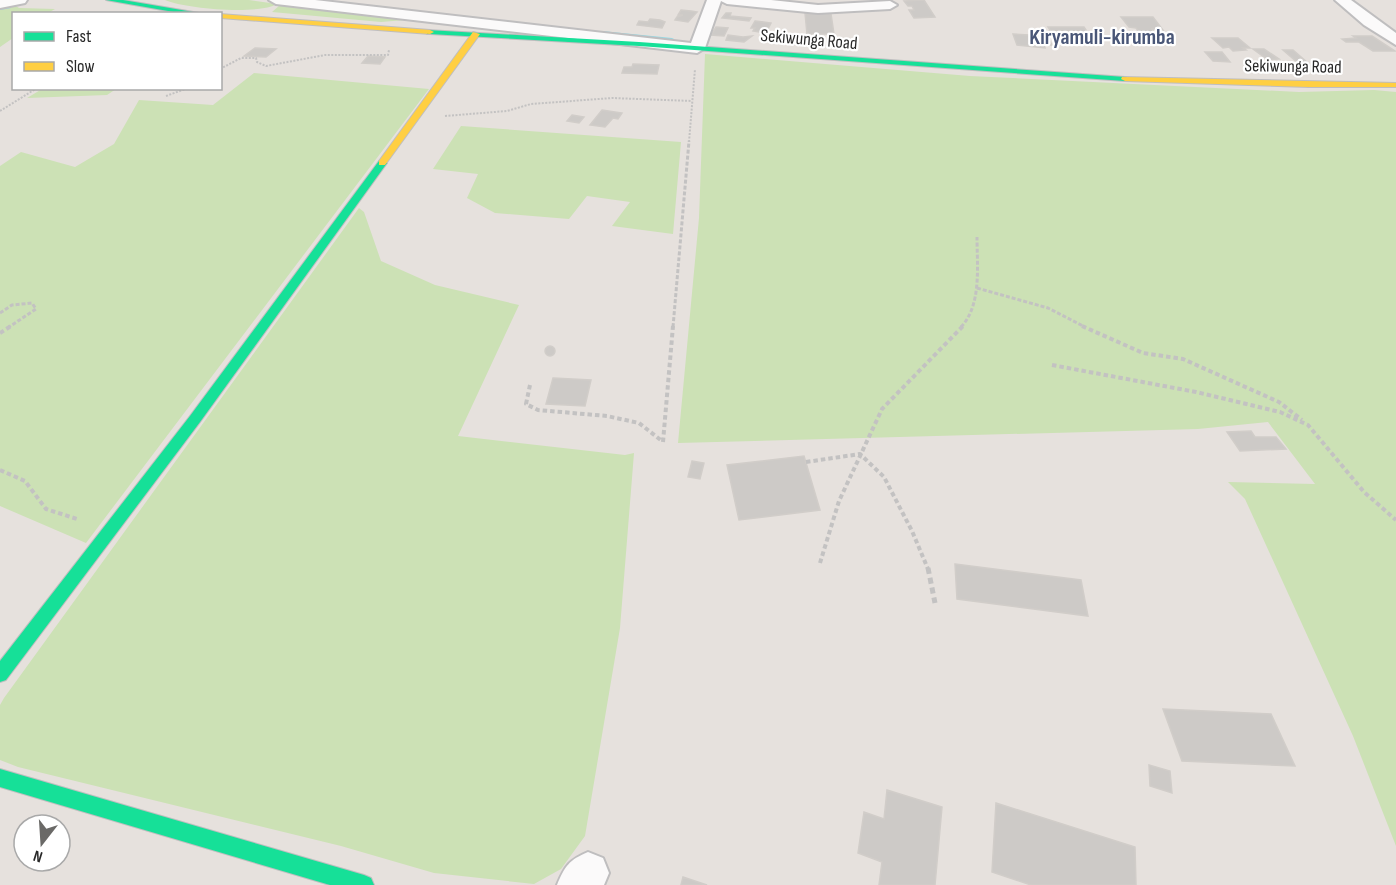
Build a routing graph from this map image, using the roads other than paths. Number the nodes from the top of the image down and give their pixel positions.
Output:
1 (20, 0) edge
2 (110, 0) edge
3 (276, 0) edge
4 (714, 0) edge
5 (727, 0) edge
6 (1342, 0) edge
7 (0, 4) edge
8 (890, 5) dead end
9 (189, 12) edge
10 (222, 16) edge
11 (476, 34) junction
12 (1396, 40) edge
13 (698, 48) junction
14 (1396, 85) edge
15 (0, 674) edge
16 (0, 778) edge
17 (364, 885) edge

1 - 7 street
2 - 9 main road
3 - 13 street
4 - 13 street
5 - 8 street
6 - 12 street
10 - 11 main road, Sekiwunga Road
11 - 13 main road, Sekiwunga Road
11 - 15 main road
13 - 14 main road, Sekiwunga Road
16 - 17 main road

